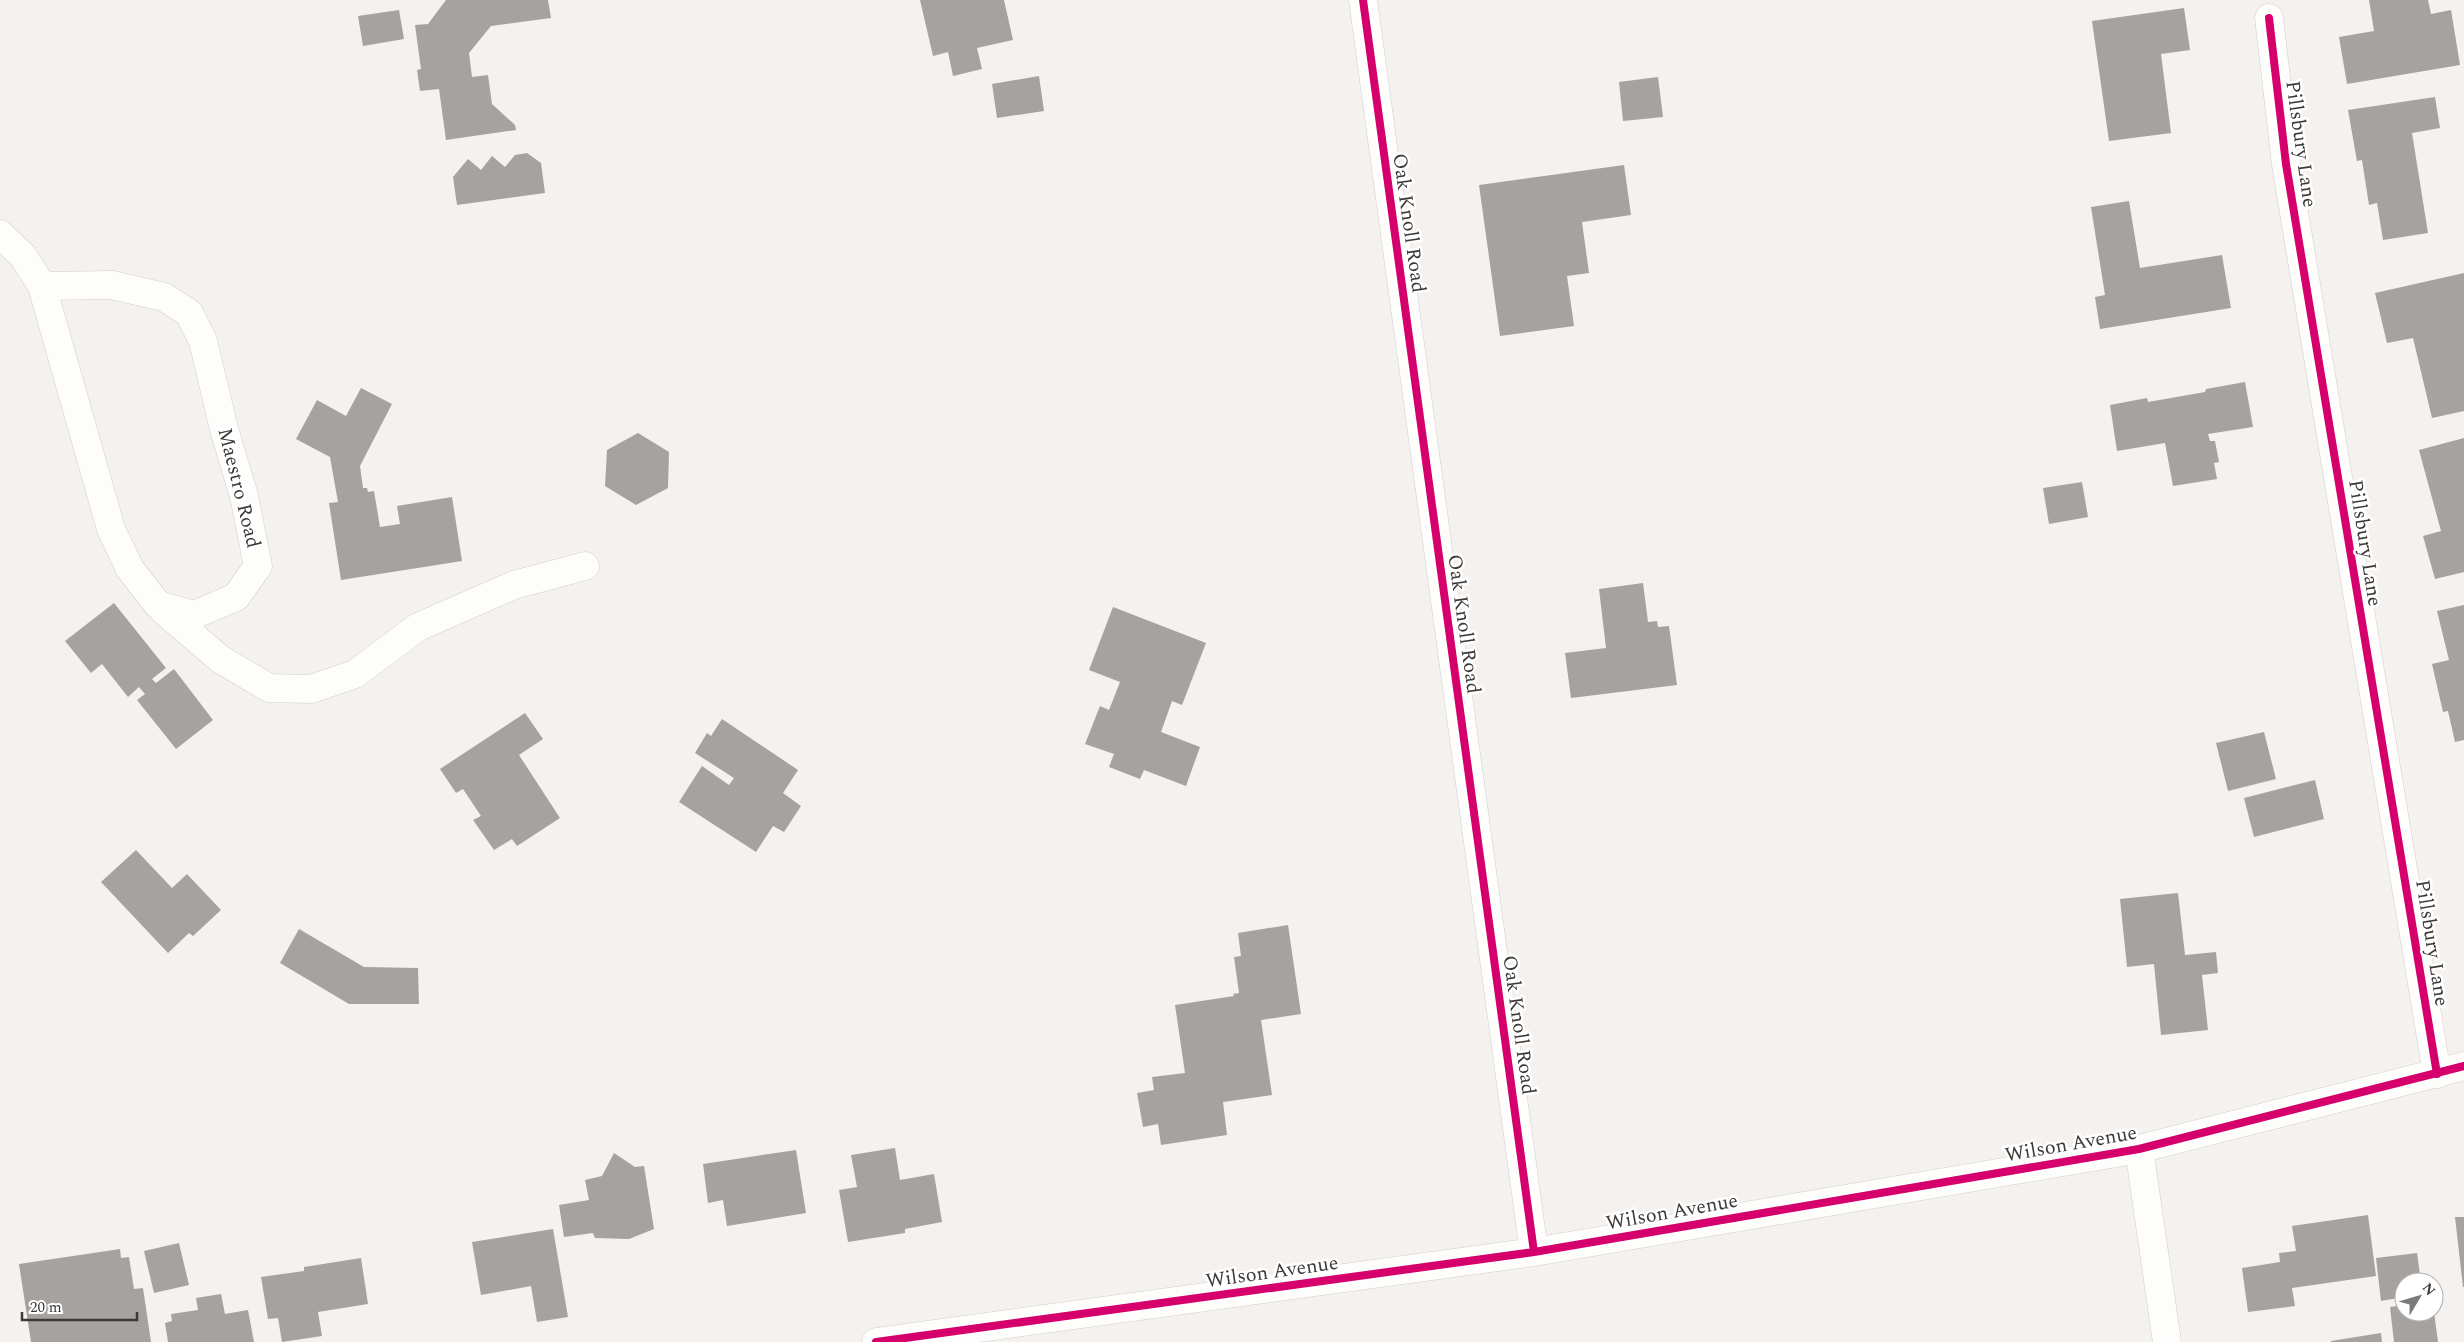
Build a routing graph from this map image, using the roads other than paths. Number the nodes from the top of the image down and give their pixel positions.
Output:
1 (1363, 0) edge
2 (2269, 18) dead end
3 (0, 234) edge
4 (42, 286) junction
5 (585, 566) dead end
6 (158, 605) junction
7 (2464, 1066) edge
8 (2437, 1074) junction
9 (2139, 1149) junction
10 (1534, 1252) junction
11 (876, 1342) edge
12 (2167, 1342) edge

1 - 10 street, Oak Knoll Road
2 - 8 street, Pillsbury Lane
3 - 4 street
4 - 6 street
4 - 6 street, Maestro Road
5 - 6 street
7 - 8 street, Wilson Avenue
8 - 9 street, Wilson Avenue
9 - 10 street, Wilson Avenue
9 - 12 street
10 - 11 street, Wilson Avenue

